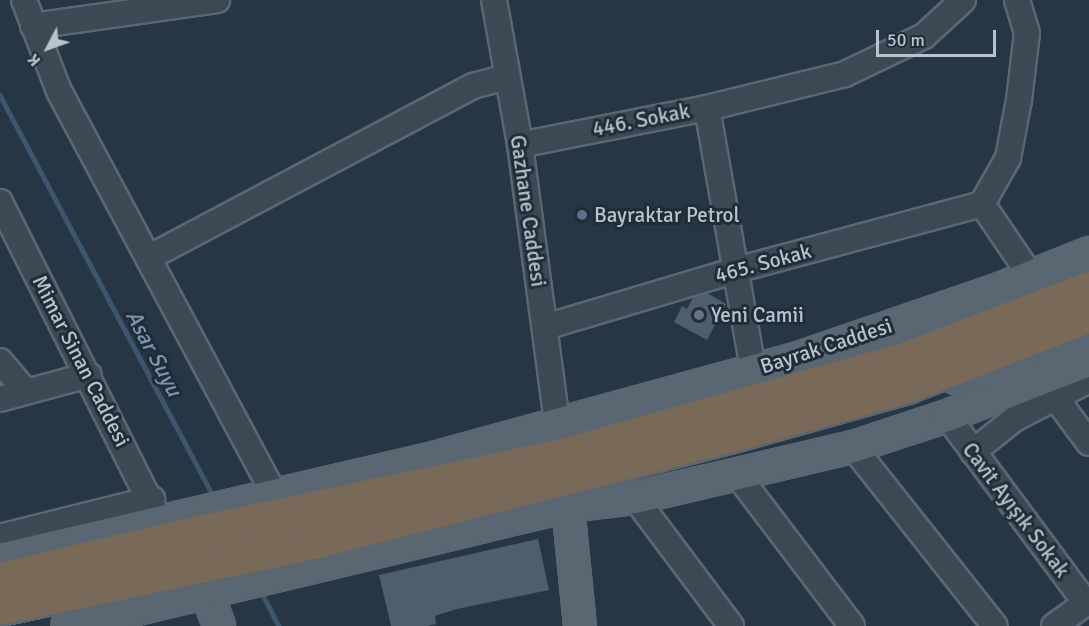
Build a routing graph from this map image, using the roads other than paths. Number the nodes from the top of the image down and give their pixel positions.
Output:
1 (24, 0) edge
2 (217, 0) edge
3 (494, 0) edge
4 (963, 0) edge
5 (1017, 0) edge
6 (33, 26) junction
7 (507, 77) junction
8 (707, 108) junction
9 (520, 145) junction
10 (0, 202) edge
11 (982, 204) junction
12 (1089, 253) edge
13 (148, 258) junction
14 (1089, 269) edge
15 (736, 270) junction
16 (1031, 276) junction
17 (1089, 288) edge
18 (1089, 315) edge
19 (545, 327) junction
20 (1089, 341) edge
21 (0, 361) edge
22 (1089, 361) edge
23 (753, 369) junction
24 (903, 373) junction
25 (89, 375) junction
26 (1089, 380) edge
27 (26, 392) junction
28 (1055, 397) junction
29 (0, 399) edge
30 (948, 416) junction
31 (557, 423) junction
32 (1089, 443) edge
33 (854, 447) junction
34 (973, 452) junction
35 (739, 477) junction
36 (635, 498) junction
37 (280, 502) junction
38 (568, 506) junction
39 (165, 519) junction
40 (0, 537) edge
41 (323, 552) junction
42 (0, 559) edge
43 (0, 579) edge
44 (208, 584) junction
45 (1087, 602) edge
46 (0, 608) edge
47 (67, 626) edge
48 (219, 626) edge
49 (580, 626) edge
50 (731, 626) edge
51 (852, 626) edge
52 (995, 626) edge
53 (1054, 626) edge

1 - 6 street
2 - 6 street
3 - 7 street, Gazhane Caddesi
4 - 8 street
5 - 11 street
6 - 13 street
7 - 9 street, Gazhane Caddesi
7 - 13 street
8 - 9 street, 446. Sokak
8 - 15 street, 446. Sokak
9 - 19 street, Gazhane Caddesi
10 - 25 street, Mimar Sinan Caddesi
11 - 15 street, 465. Sokak
11 - 16 street
12 - 16 main road, Bayrak Caddesi
13 - 37 street
14 - 24 main road
15 - 19 street, 465. Sokak
15 - 23 street, 446. Sokak
16 - 23 main road, Bayrak Caddesi
17 - 24 highway
18 - 24 highway
19 - 31 street, Gazhane Caddesi
20 - 24 main road
21 - 27 street
22 - 30 main road
23 - 31 main road, Bayrak Caddesi
24 - 37 highway
24 - 41 highway
25 - 27 street
25 - 39 street, Mimar Sinan Caddesi
26 - 28 street
27 - 29 street
28 - 32 street
28 - 34 street
30 - 33 main road
30 - 34 street, Cavit Ayışık Sokak
31 - 37 main road, Bayrak Caddesi
33 - 35 main road
33 - 52 street
34 - 45 street, Cavit Ayışık Sokak
35 - 36 main road
35 - 51 street
36 - 38 main road
36 - 50 street
37 - 39 highway
37 - 39 main road, Bayrak Caddesi
38 - 41 main road
38 - 49 main road
39 - 40 street
39 - 42 main road, Bayrak Caddesi
39 - 43 highway
41 - 44 highway
41 - 44 main road
44 - 46 highway
44 - 47 main road
44 - 48 main road
45 - 53 street

